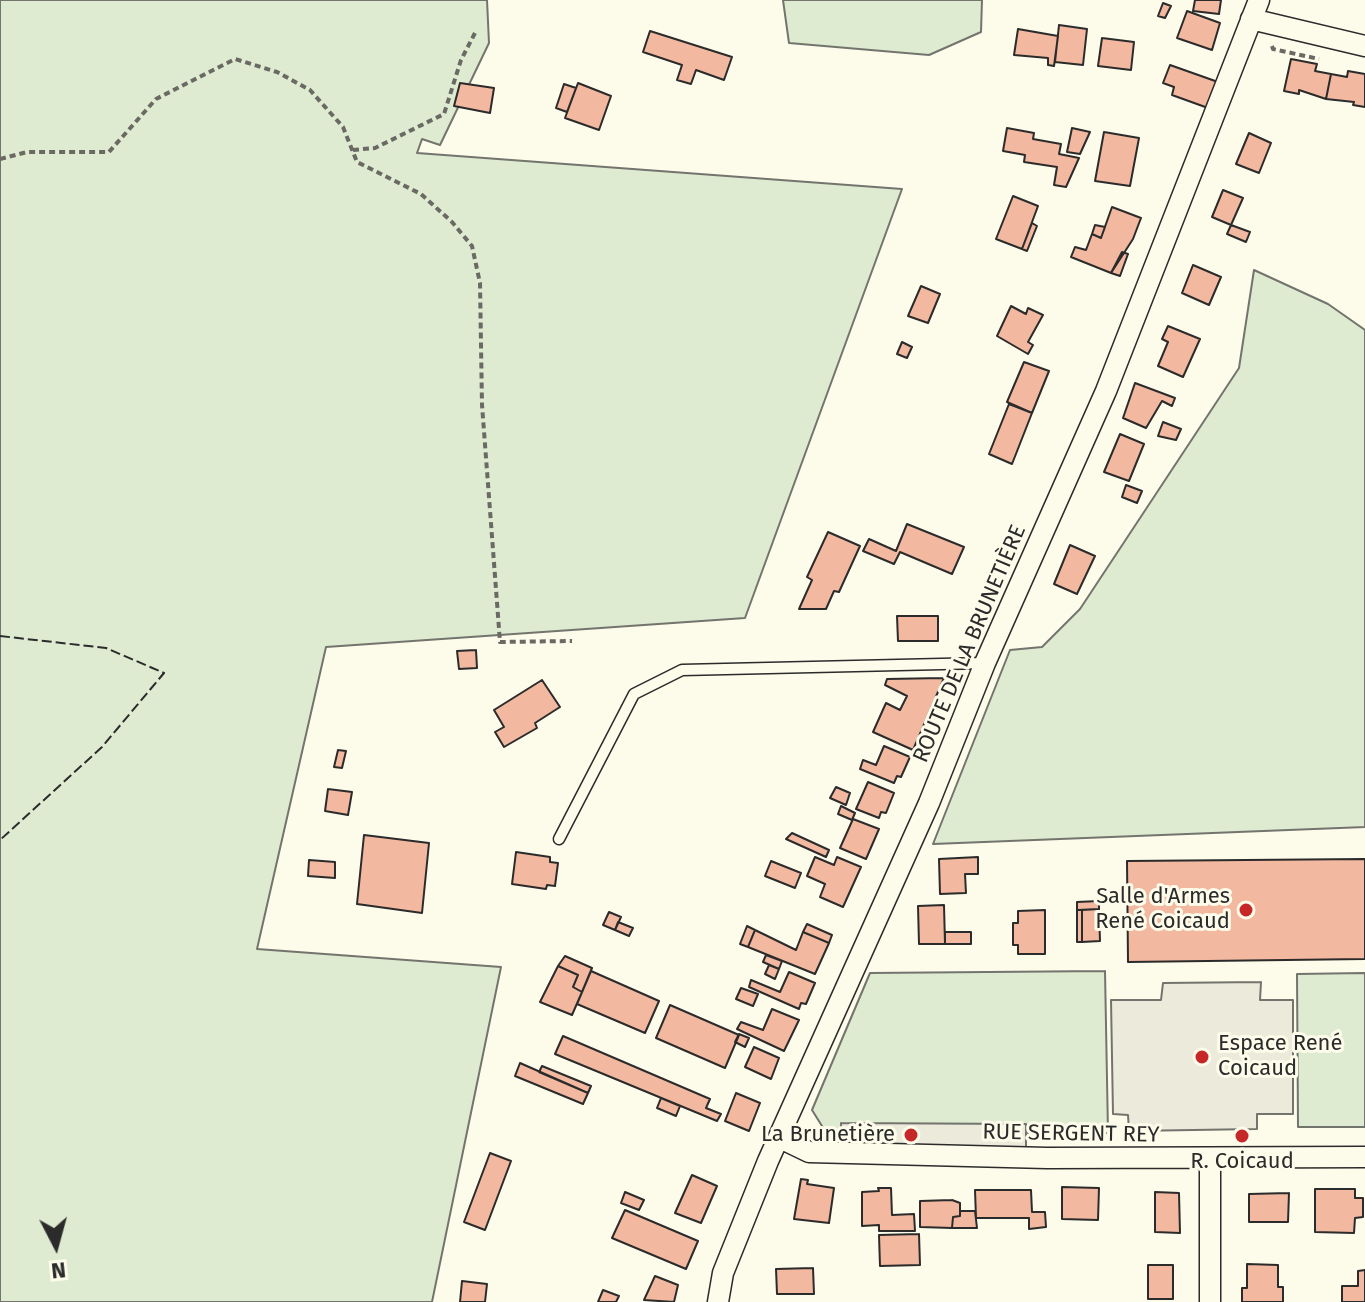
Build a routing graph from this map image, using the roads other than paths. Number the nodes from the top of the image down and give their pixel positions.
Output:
1 (1255, 10) edge
2 (1365, 46) edge
3 (985, 663) junction
4 (559, 839) dead end
5 (780, 1138) junction
6 (1365, 1157) edge
7 (1210, 1159) junction
8 (718, 1302) edge
9 (1210, 1302) edge

1 - 2 street
1 - 3 street, ROUTE DE LA BRUNETIÈRE
3 - 4 lane
3 - 5 street, ROUTE DE LA BRUNETIÈRE
5 - 7 street, RUE SERGENT REY
5 - 8 street, ROUTE DE LA BRUNETIÈRE
6 - 7 street, RUE SERGENT REY
7 - 9 street

